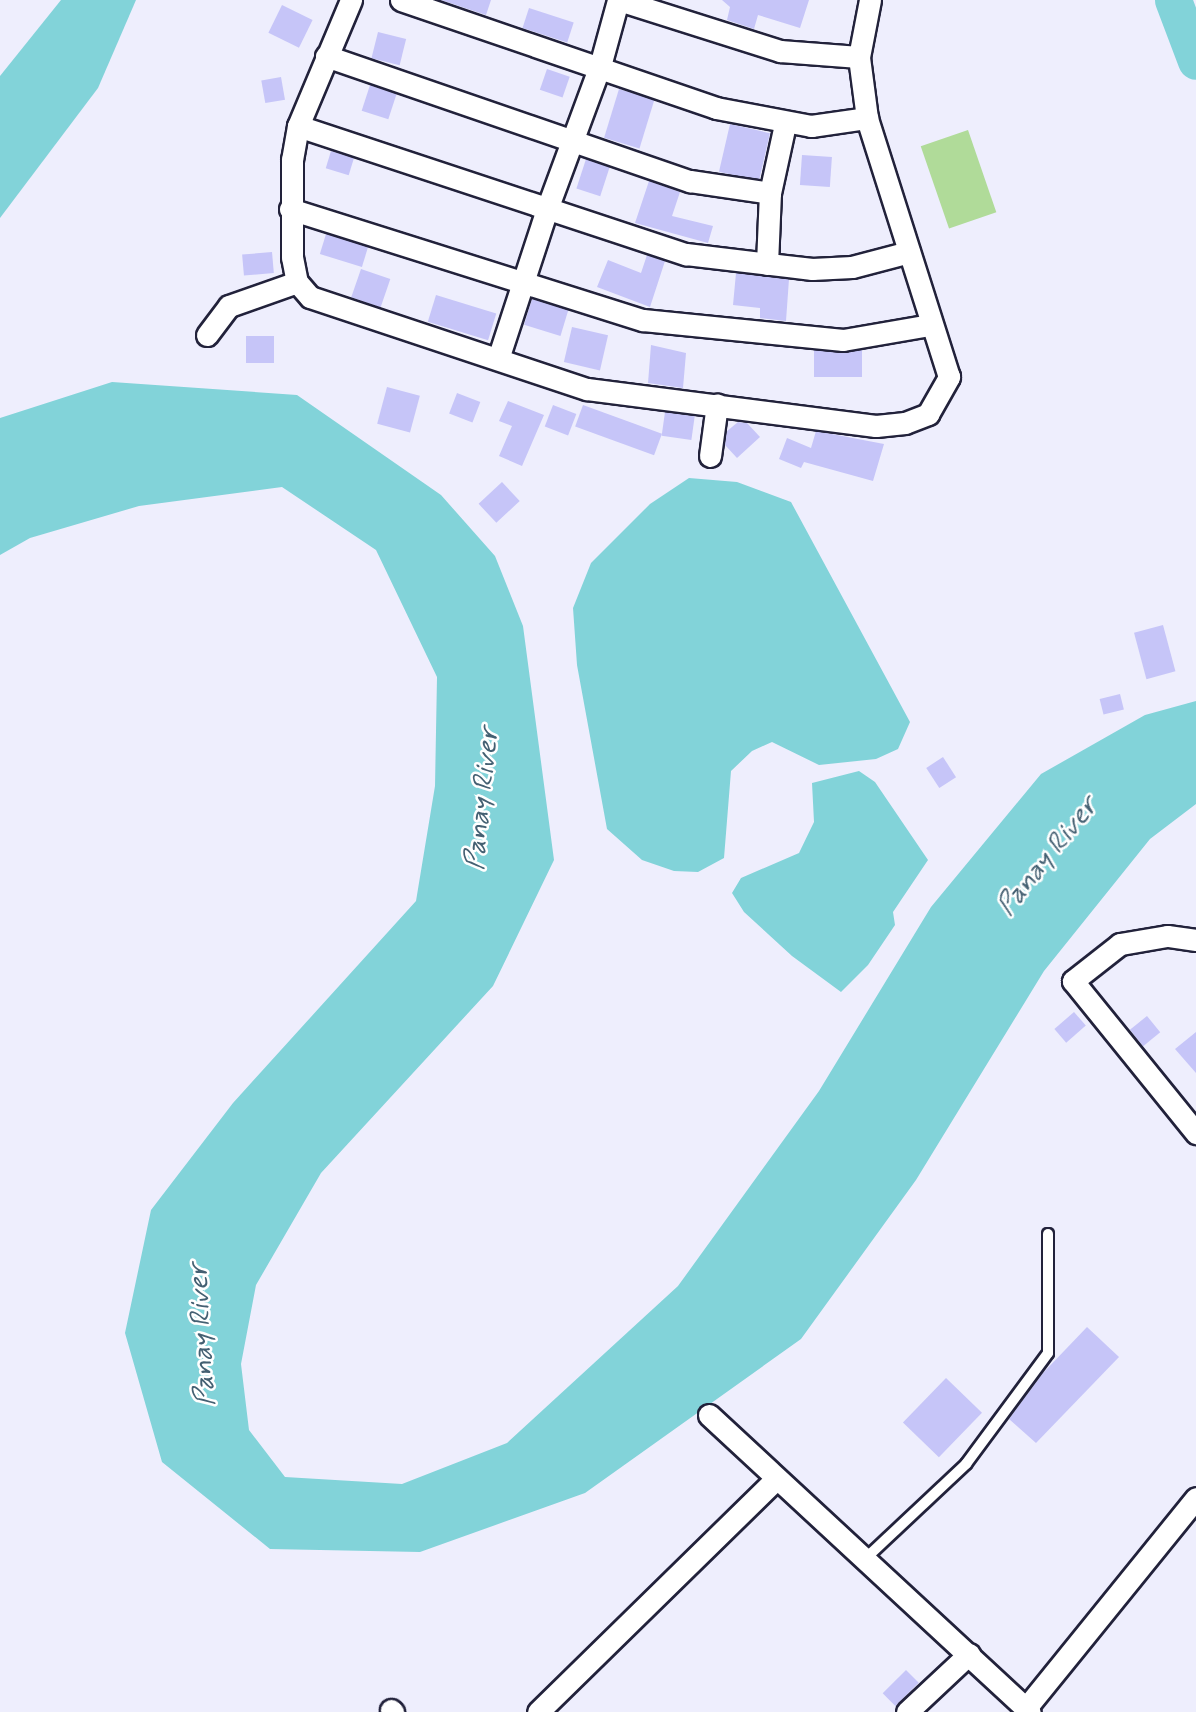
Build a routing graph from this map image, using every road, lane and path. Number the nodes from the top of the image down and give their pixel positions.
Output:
1 (351, 0) edge
2 (401, 0) edge
3 (619, 0) edge
4 (870, 0) edge
5 (326, 56) junction
6 (859, 57) junction
7 (600, 66) junction
8 (867, 118) junction
9 (785, 124) junction
10 (298, 126) junction
11 (573, 141) junction
12 (770, 193) junction
13 (290, 209) junction
14 (547, 209) junction
15 (909, 252) junction
16 (767, 264) junction
17 (523, 280) junction
18 (297, 282) junction
19 (930, 325) junction
20 (206, 335) dead end
21 (498, 359) junction
22 (717, 404) junction
23 (710, 456) dead end
24 (1196, 940) edge
25 (1196, 1133) edge
26 (1048, 1234) dead end
27 (709, 1415) dead end
28 (776, 1479) junction
29 (1196, 1498) edge
30 (865, 1559) junction
31 (970, 1654) junction
32 (1028, 1710) edge
33 (538, 1712) edge
34 (907, 1712) edge

1 - 5 street
2 - 7 street
3 - 6 street
3 - 7 street
4 - 6 street
5 - 10 street
5 - 11 street
6 - 8 street
7 - 9 street
7 - 11 street
8 - 9 street
8 - 15 street
9 - 12 street
10 - 13 street
10 - 14 street
11 - 12 street
11 - 14 street
12 - 16 street
13 - 17 street
13 - 18 street
14 - 16 street
14 - 17 street
15 - 16 street
15 - 19 street
17 - 19 street
17 - 21 street
18 - 20 street
18 - 21 street
19 - 22 street
21 - 22 street
22 - 23 street
24 - 25 street
26 - 30 lane
27 - 28 street
28 - 30 street
28 - 33 street
29 - 32 street
30 - 31 street
31 - 32 street
31 - 34 street

